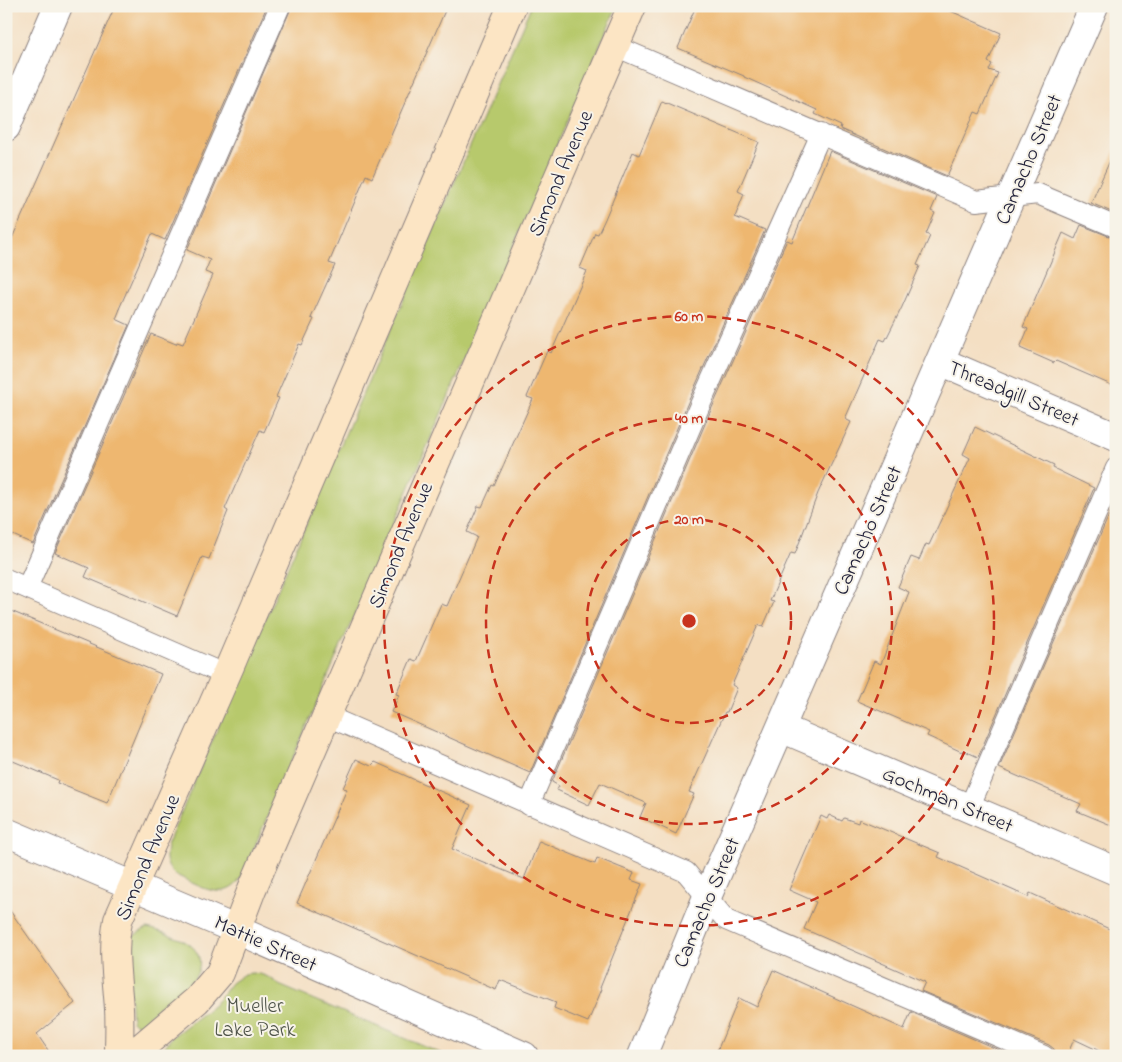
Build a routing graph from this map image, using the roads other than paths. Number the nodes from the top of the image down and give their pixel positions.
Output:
1 (58, 6) edge
2 (280, 6) edge
3 (512, 6) edge
4 (632, 6) edge
5 (1094, 6) edge
6 (615, 46) junction
7 (6, 126) edge
8 (821, 134) junction
9 (1011, 198) junction
10 (1116, 228) edge
11 (940, 361) junction
12 (1116, 437) edge
13 (1116, 468) edge
14 (6, 580) edge
15 (27, 588) junction
16 (226, 675) junction
17 (327, 716) junction
18 (780, 728) junction
19 (529, 804) junction
20 (969, 808) junction
21 (6, 832) edge
22 (1116, 871) edge
23 (133, 886) junction
24 (707, 897) junction
25 (237, 930) junction
26 (119, 1056) edge
27 (131, 1056) edge
28 (524, 1056) edge
29 (642, 1056) edge
30 (1044, 1056) edge

1 - 7 street
2 - 15 lane
3 - 16 street, Simond Avenue
4 - 6 street, Simond Avenue
5 - 9 street, Camacho Street
6 - 8 lane
6 - 17 street, Simond Avenue
8 - 9 lane
8 - 19 lane
9 - 10 lane
9 - 11 street, Camacho Street
11 - 12 street, Threadgill Street
11 - 18 street, Camacho Street
13 - 20 lane
14 - 15 lane
15 - 16 lane
16 - 23 street, Simond Avenue
17 - 19 lane
17 - 25 street, Simond Avenue
18 - 20 street, Gochman Street
18 - 24 street, Camacho Street
19 - 24 lane
20 - 22 street, Gochman Street
21 - 23 street, Mattie Street
23 - 25 street, Mattie Street
23 - 26 street, Simond Avenue
24 - 29 street, Camacho Street
24 - 30 lane
25 - 27 street, Simond Avenue
25 - 28 street, Mattie Street

